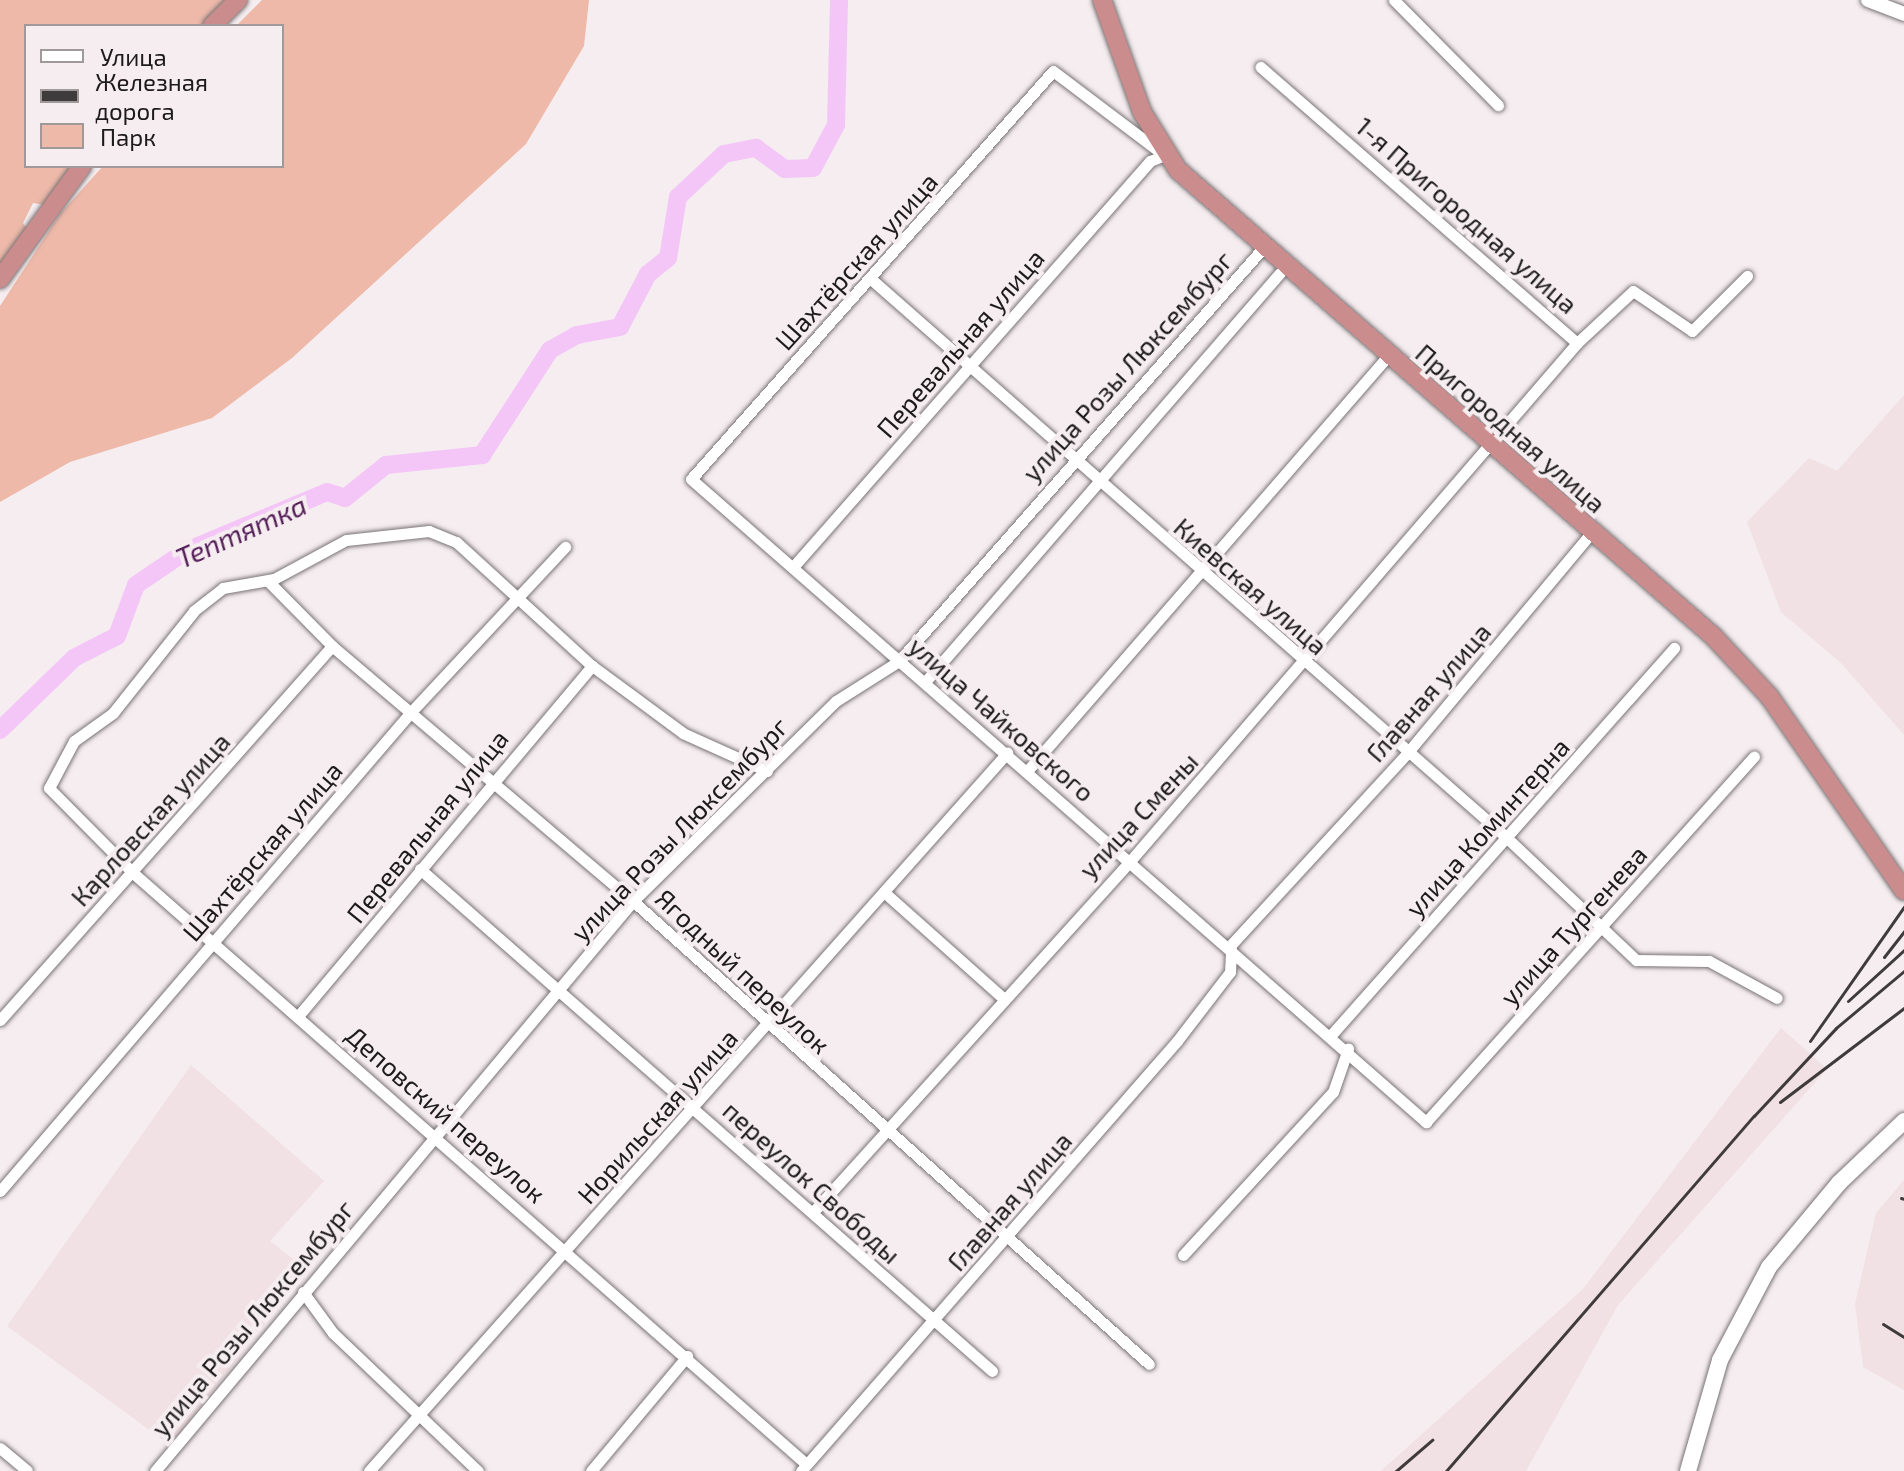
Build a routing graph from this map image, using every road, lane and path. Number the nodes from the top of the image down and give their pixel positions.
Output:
1 (238, 0) edge
2 (1394, 0) edge
3 (1868, 0) edge
4 (1104, 2) edge
5 (1904, 14) edge
6 (214, 24) edge
7 (1261, 67) dead end
8 (1498, 105) dead end
9 (1165, 155) junction
10 (81, 168) edge
11 (1263, 248) junction
12 (1285, 267) junction
13 (1747, 276) dead end
14 (0, 279) edge
15 (871, 279) junction
16 (1577, 343) junction
17 (1387, 357) junction
18 (968, 366) junction
19 (1491, 445) junction
20 (1072, 457) junction
21 (691, 479) joint
22 (1102, 483) junction
23 (1592, 532) junction
24 (565, 547) dead end
25 (793, 567) junction
26 (1198, 569) junction
27 (268, 581) junction
28 (515, 598) junction
29 (332, 646) junction
30 (1674, 648) dead end
31 (899, 661) junction
32 (1305, 662) junction
33 (592, 666) junction
34 (925, 682) junction
35 (411, 712) junction
36 (1408, 752) junction
37 (1007, 753) junction
38 (1754, 757) dead end
39 (1028, 770) junction
40 (767, 771) junction
41 (492, 783) junction
42 (1507, 838) junction
43 (1131, 860) junction
44 (420, 869) junction
45 (132, 872) junction
46 (1904, 891) edge
47 (884, 892) junction
48 (633, 901) junction
49 (1602, 926) junction
50 (214, 941) junction
51 (1230, 948) junction
52 (556, 988) junction
53 (1002, 997) junction
54 (1777, 998) dead end
55 (299, 1015) junction
56 (0, 1020) edge
57 (769, 1026) junction
58 (1332, 1034) junction
59 (1348, 1049) junction
60 (694, 1104) junction
61 (1904, 1121) edge
62 (1426, 1122) joint
63 (435, 1131) junction
64 (885, 1131) junction
65 (0, 1191) edge
66 (814, 1211) junction
67 (1007, 1236) junction
68 (568, 1250) junction
69 (1183, 1255) dead end
70 (303, 1292) junction
71 (934, 1321) junction
72 (687, 1356) junction
73 (1149, 1364) dead end
74 (992, 1371) dead end
75 (420, 1415) junction
76 (0, 1448) edge
77 (804, 1467) edge
78 (27, 1471) edge
79 (155, 1471) edge
80 (369, 1471) edge
81 (478, 1471) edge
82 (591, 1471) edge
83 (1688, 1471) edge

1 - 6 highway
2 - 8 street
3 - 5 street
4 - 9 highway, Пригородная улица
7 - 16 street, 1-я Пригородная улица
9 - 11 highway, Пригородная улица
9 - 15 street, Шахтёрская улица
9 - 18 street, Перевальная улица
10 - 14 highway
11 - 12 highway, Пригородная улица
11 - 20 street, улица Розы Люксембург
12 - 17 highway, Пригородная улица
12 - 22 street
13 - 16 street
15 - 18 street, Киевская улица
15 - 21 street, Шахтёрская улица
16 - 19 street, 1-я Пригородная улица
17 - 19 highway, Пригородная улица
17 - 26 street
18 - 20 street, Киевская улица
18 - 25 street, Перевальная улица
19 - 23 highway, Пригородная улица
19 - 32 street, улица Смены
20 - 22 street, Киевская улица
20 - 31 street, улица Розы Люксембург
21 - 25 street, улица Чайковского
22 - 26 street, Киевская улица
22 - 34 street
23 - 36 street, Главная улица
23 - 46 highway, Пригородная улица
24 - 28 street, Шахтёрская улица
25 - 31 street, улица Чайковского
26 - 32 street, Киевская улица
26 - 39 street
27 - 28 street
27 - 29 street, Ягодный переулок
27 - 45 street, Деповский переулок
28 - 33 street
28 - 35 street, Шахтёрская улица
29 - 35 street, Ягодный переулок
29 - 45 street, Карловская улица
30 - 42 street, улица Коминтерна
31 - 34 street, улица Чайковского
31 - 40 street, улица Розы Люксембург
32 - 36 street, Киевская улица
32 - 43 street, улица Смены
33 - 40 street
33 - 41 street, Перевальная улица
34 - 37 street, улица Чайковского
35 - 41 street, Ягодный переулок
35 - 50 street, Шахтёрская улица
36 - 42 street, Киевская улица
36 - 51 street, Главная улица
37 - 39 street, улица Чайковского
37 - 47 street, Норильская улица
38 - 49 street, улица Тургенева
39 - 43 street, улица Чайковского
40 - 48 street, улица Розы Люксембург
41 - 44 street, Перевальная улица
41 - 48 street, Ягодный переулок
42 - 49 street, Киевская улица
42 - 58 street, улица Коминтерна
43 - 51 street, улица Чайковского
43 - 53 street, улица Смены
44 - 52 street, переулок Свободы
44 - 55 street, Перевальная улица
45 - 50 street, Деповский переулок
45 - 56 street, Карловская улица
47 - 53 street
47 - 57 street, Норильская улица
48 - 52 street, улица Розы Люксембург
48 - 57 street, Ягодный переулок
49 - 54 street, Киевская улица
49 - 62 street, улица Тургенева
50 - 55 street, Деповский переулок
50 - 65 street, Шахтёрская улица
51 - 58 street, улица Чайковского
51 - 67 street, Главная улица
52 - 60 street, переулок Свободы
52 - 63 street, улица Розы Люксембург
53 - 64 street, улица Смены
55 - 63 street, Деповский переулок
57 - 60 street, Норильская улица
57 - 64 street, Ягодный переулок
58 - 59 street, улица Чайковского
59 - 62 street, улица Чайковского
59 - 69 street
60 - 66 street, переулок Свободы
60 - 68 street, Норильская улица
61 - 83 main road
63 - 68 street, Деповский переулок
63 - 70 street, улица Розы Люксембург
64 - 66 street, улица Смены
64 - 67 street, Ягодный переулок
66 - 71 street, переулок Свободы
67 - 71 street, Главная улица
67 - 73 street, Ягодный переулок
68 - 72 street, Деповский переулок
68 - 75 street, Норильская улица
70 - 75 street
70 - 79 street, улица Розы Люксембург
71 - 74 street, переулок Свободы
71 - 77 street, Главная улица
72 - 77 street, Деповский переулок
72 - 82 street
75 - 80 street, Норильская улица
75 - 81 street
76 - 78 street

